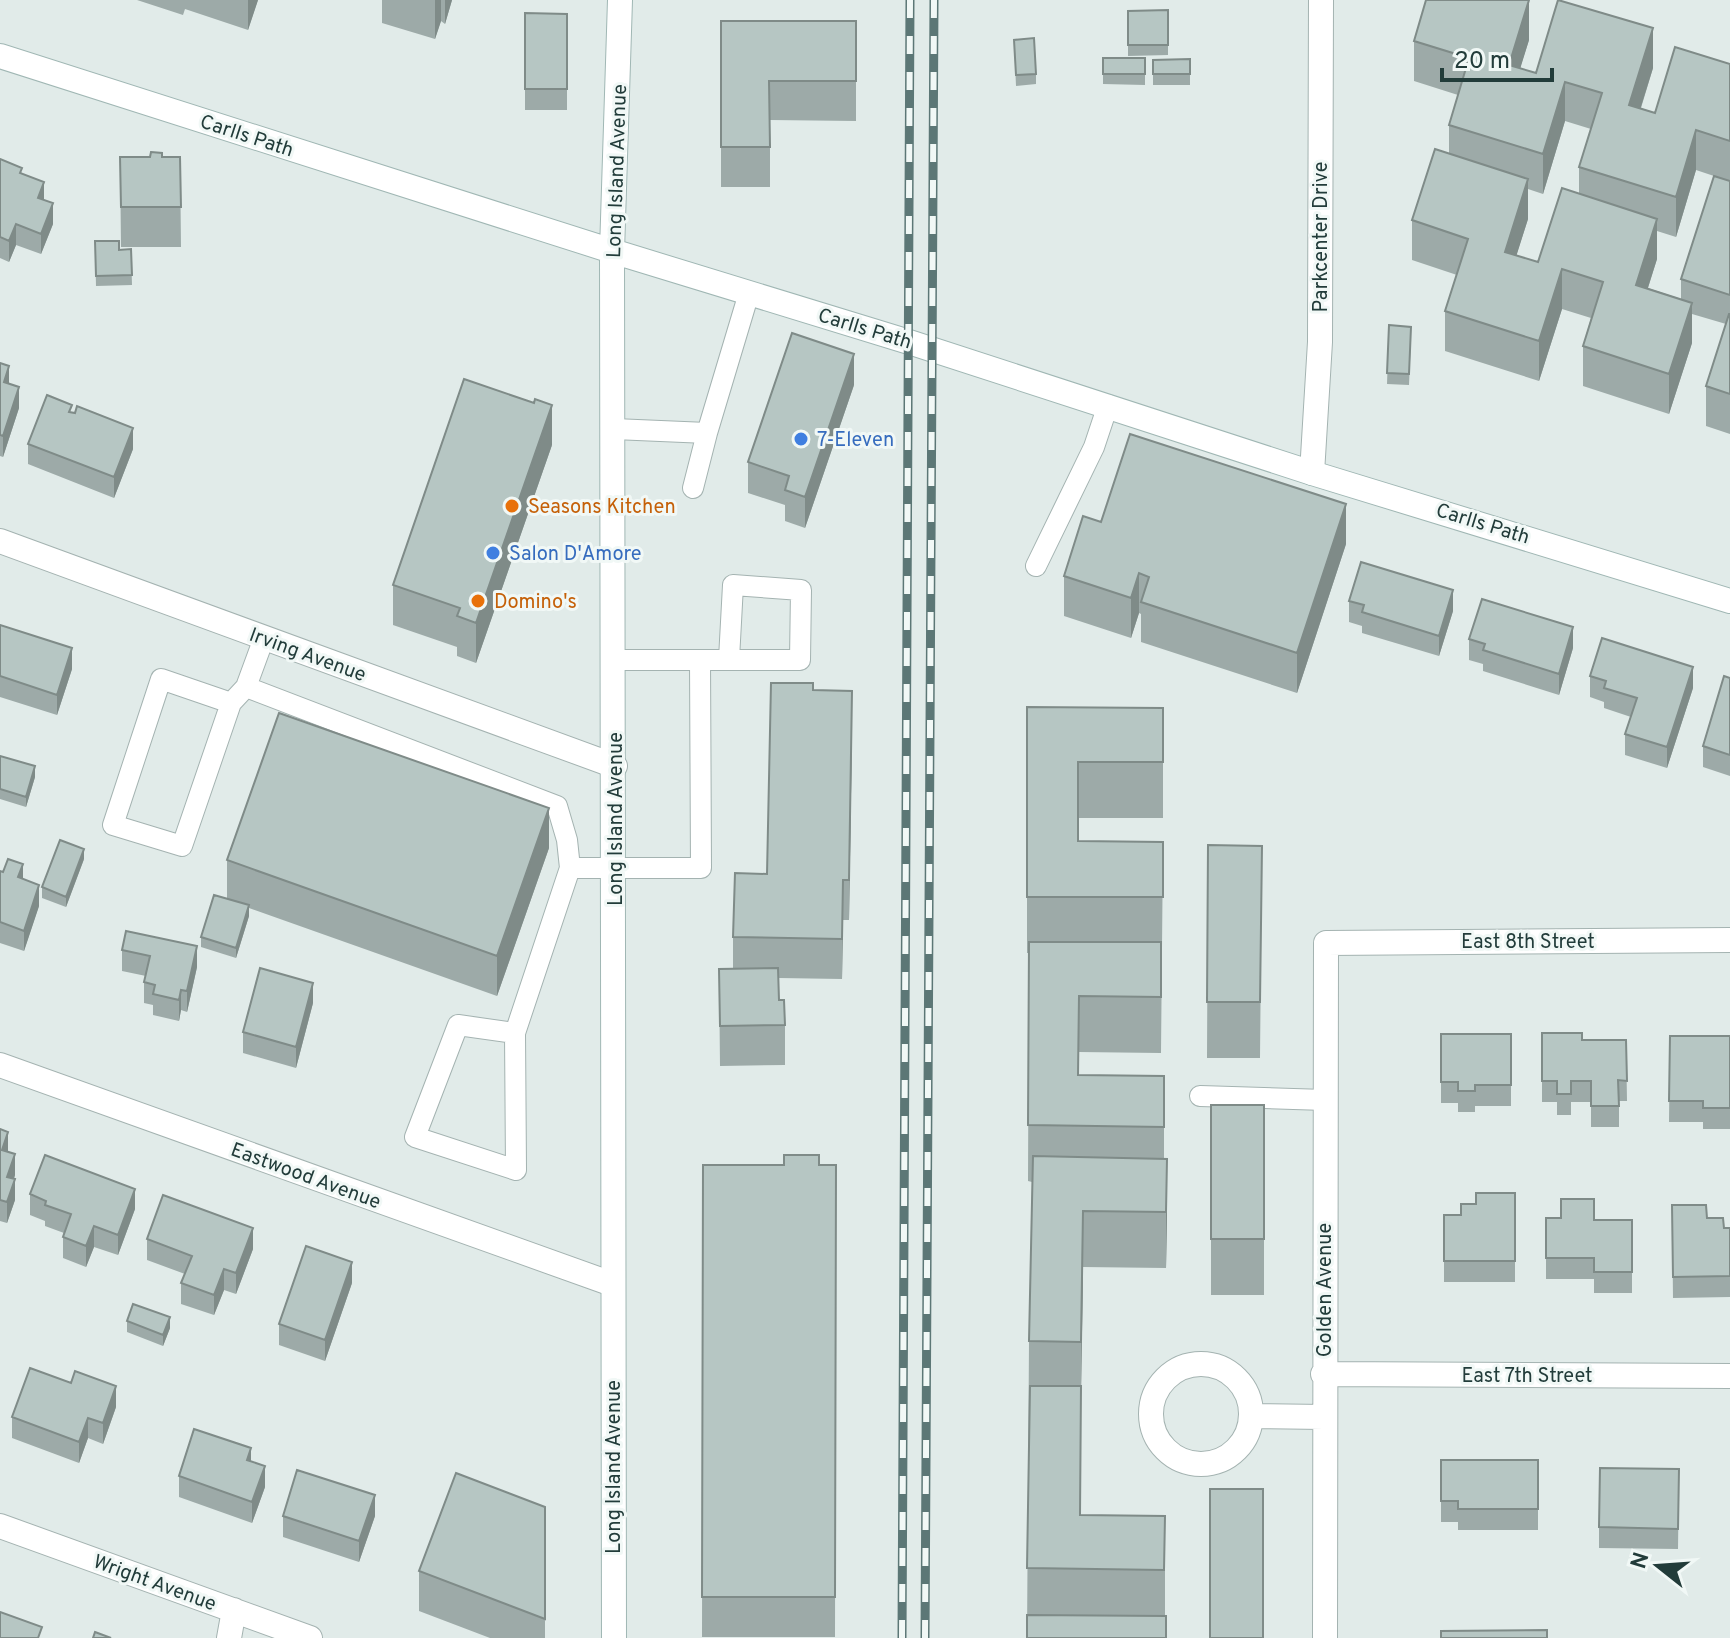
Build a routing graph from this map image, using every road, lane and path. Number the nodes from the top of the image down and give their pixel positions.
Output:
1 (620, 0) edge
2 (1321, 0) edge
3 (0, 56) edge
4 (612, 251) junction
5 (749, 293) junction
6 (1108, 405) junction
7 (614, 429) junction
8 (707, 433) junction
9 (1312, 473) junction
10 (693, 488) dead end
11 (0, 541) edge
12 (1036, 566) dead end
13 (1730, 601) edge
14 (264, 638) junction
15 (729, 659) junction
16 (615, 660) junction
17 (700, 660) junction
18 (246, 687) junction
19 (231, 703) junction
20 (615, 766) junction
21 (615, 867) junction
22 (570, 868) junction
23 (1730, 940) edge
24 (1326, 943) joint
25 (515, 1033) junction
26 (0, 1065) edge
27 (1200, 1096) dead end
28 (1325, 1100) junction
29 (612, 1284) junction
30 (1323, 1374) junction
31 (1730, 1376) edge
32 (1251, 1416) junction
33 (1324, 1417) junction
34 (0, 1526) edge
35 (234, 1610) junction
36 (229, 1638) edge
37 (310, 1638) edge
38 (614, 1638) edge
39 (1325, 1638) edge

1 - 4 street, Long Island Avenue
2 - 9 street, Parkcenter Drive
3 - 4 street, Carlls Path
4 - 5 street, Carlls Path
4 - 7 street, Long Island Avenue
5 - 6 street, Carlls Path
5 - 8 lane
6 - 9 street, Carlls Path
6 - 12 lane
7 - 8 lane
7 - 16 street, Long Island Avenue
8 - 10 lane
9 - 13 street, Carlls Path
11 - 14 street, Irving Avenue
14 - 18 lane
14 - 20 street, Irving Avenue
15 - 15 lane
15 - 17 lane
16 - 17 lane
16 - 20 street, Long Island Avenue
17 - 21 lane
18 - 19 lane
18 - 22 lane
19 - 19 lane
20 - 21 street, Long Island Avenue
21 - 22 lane
21 - 29 street, Long Island Avenue
22 - 25 lane
23 - 24 street, East 8th Street
24 - 28 street, Golden Avenue
25 - 25 lane
26 - 29 street, Eastwood Avenue
27 - 28 lane
28 - 30 street, Golden Avenue
29 - 38 street, Long Island Avenue
30 - 31 street, East 7th Street
30 - 33 street, Golden Avenue
32 - 32 street
32 - 33 street
33 - 39 street, Golden Avenue
34 - 35 street, Wright Avenue
35 - 36 street
35 - 37 street, Wright Avenue

